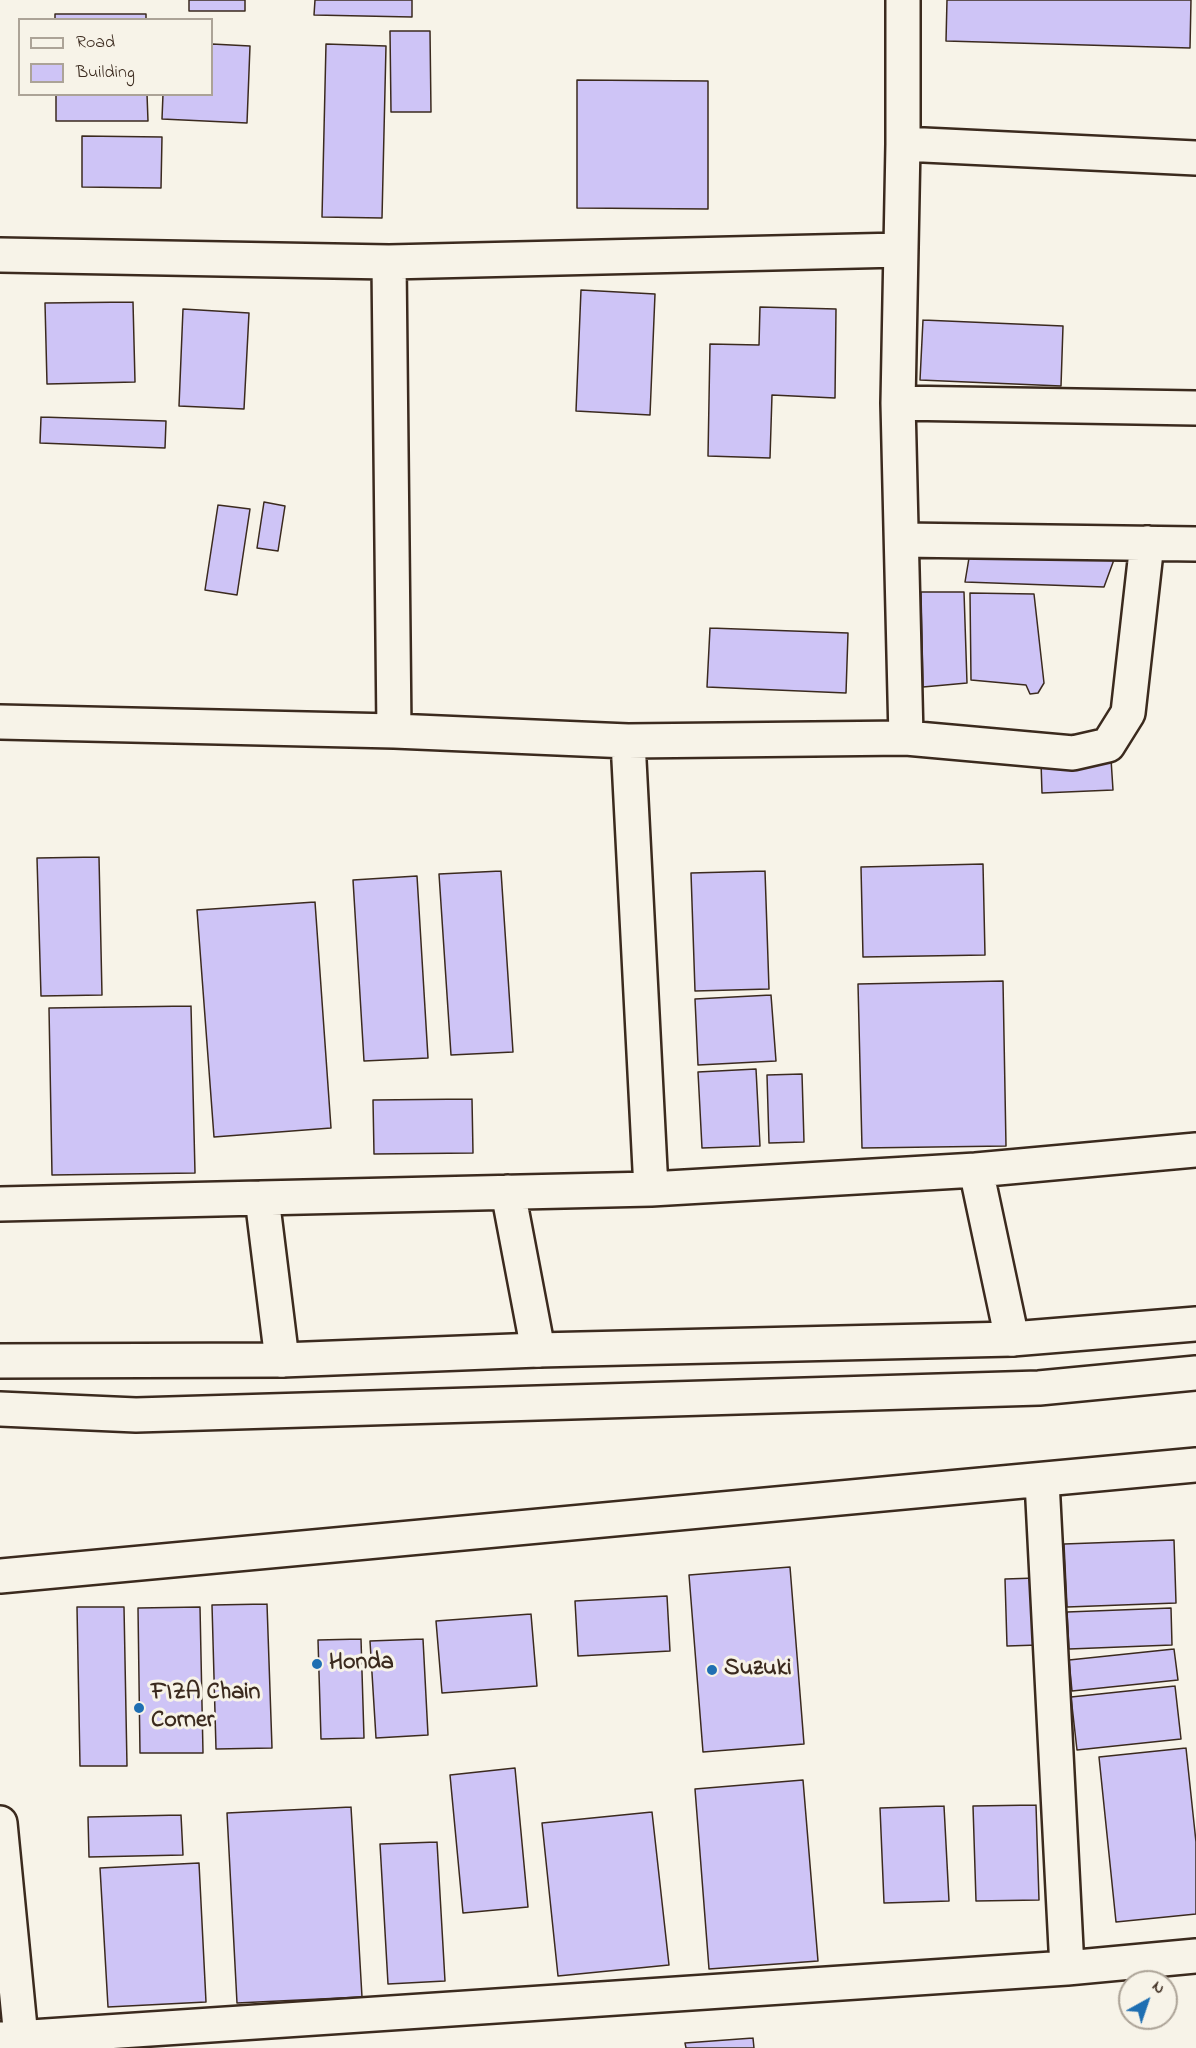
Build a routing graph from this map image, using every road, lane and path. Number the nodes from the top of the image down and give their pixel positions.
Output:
1 (903, 0) edge
2 (903, 144) junction
3 (1196, 158) edge
4 (900, 250) junction
5 (0, 255) edge
6 (389, 262) junction
7 (898, 403) junction
8 (1196, 408) edge
9 (902, 540) junction
10 (1147, 543) junction
11 (1196, 544) edge
12 (0, 722) edge
13 (394, 731) junction
14 (906, 738) junction
15 (628, 741) junction
16 (1196, 1150) edge
17 (976, 1170) junction
18 (651, 1189) junction
19 (508, 1192) junction
20 (262, 1198) junction
21 (0, 1204) edge
22 (1196, 1324) edge
23 (1012, 1339) junction
24 (538, 1350) junction
25 (282, 1360) junction
26 (0, 1361) edge
27 (1196, 1373) edge
28 (0, 1409) edge
29 (1196, 1465) edge
30 (1042, 1481) junction
31 (0, 1576) edge
32 (0, 1823) edge
33 (1196, 1956) edge
34 (1067, 1968) junction
35 (14, 2042) edge

1 - 2 street
2 - 3 street
2 - 4 street
4 - 6 street
4 - 7 street
5 - 6 street
6 - 13 street
7 - 8 street
7 - 9 street
9 - 10 street
9 - 14 street
10 - 11 street
10 - 14 street
12 - 13 street
13 - 15 street
14 - 15 street
15 - 18 street
16 - 17 street
17 - 18 street
17 - 23 street
18 - 19 street
19 - 20 street
19 - 24 street
20 - 21 street
20 - 25 street
22 - 23 street
23 - 24 street
24 - 25 street
25 - 26 street
27 - 28 street
29 - 30 street
30 - 31 street
30 - 34 street
32 - 35 street
33 - 34 street
34 - 35 street

